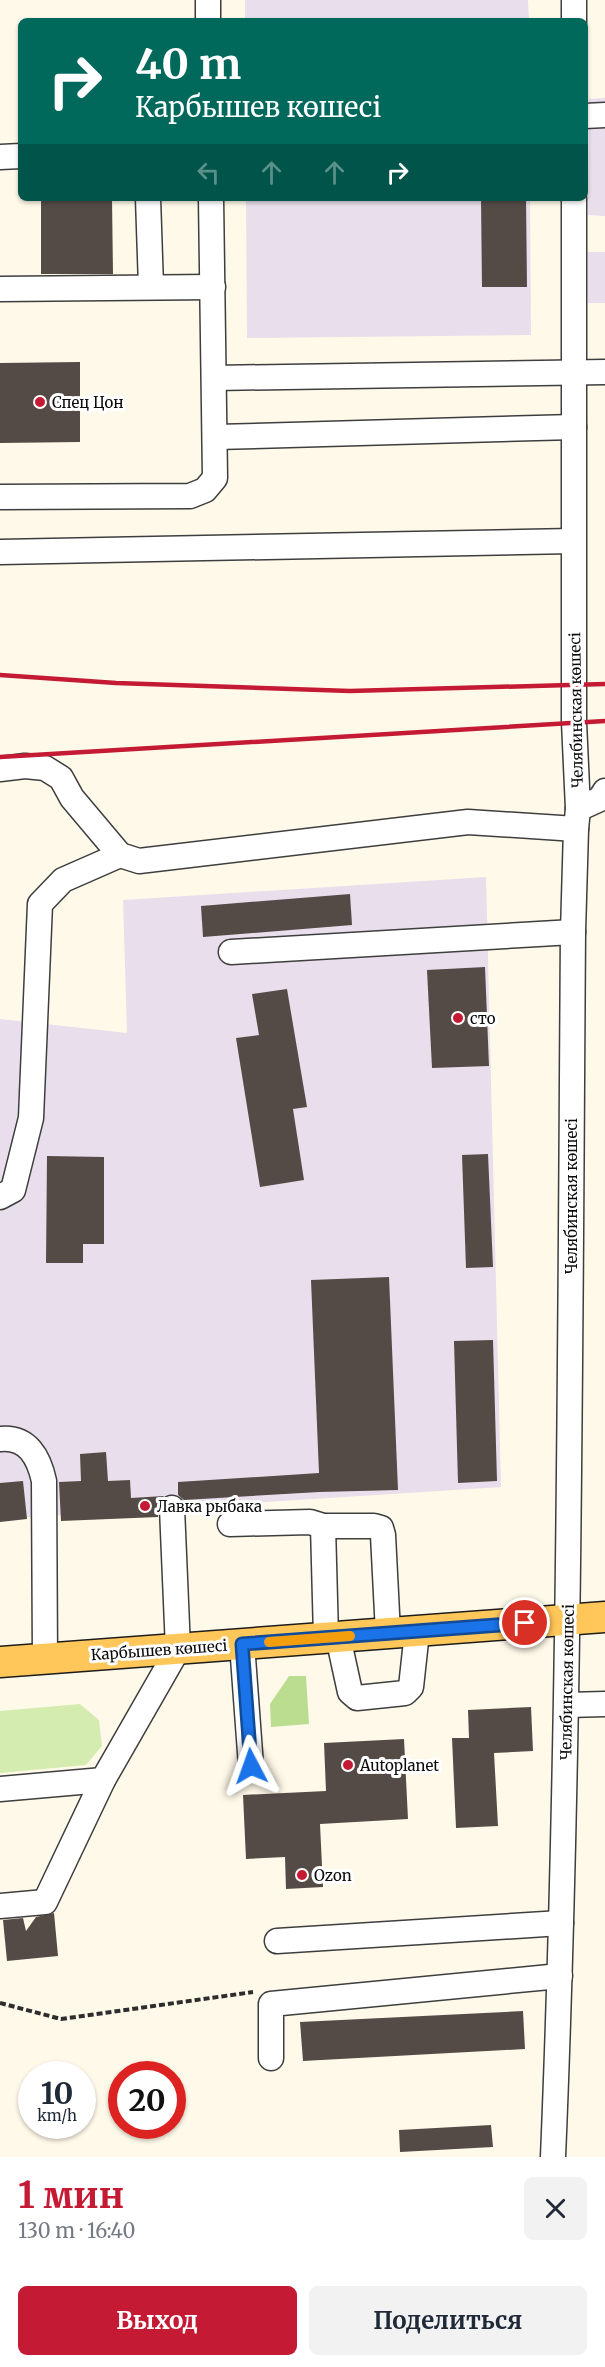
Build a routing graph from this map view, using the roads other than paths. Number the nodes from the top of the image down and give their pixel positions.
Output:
1 (208, 0) edge
2 (574, 0) edge
3 (208, 18) edge
4 (574, 18) edge
5 (605, 115) edge
6 (588, 116) edge
7 (18, 156) edge
8 (0, 157) edge
9 (148, 201) edge
10 (211, 201) edge
11 (574, 201) edge
12 (151, 287) junction
13 (213, 287) junction
14 (0, 290) edge
15 (605, 372) edge
16 (573, 374) junction
17 (214, 378) junction
18 (574, 427) junction
19 (216, 437) junction
20 (0, 497) edge
21 (573, 541) junction
22 (0, 552) edge
23 (0, 769) edge
24 (593, 806) edge
25 (120, 855) junction
26 (573, 932) junction
27 (231, 952) dead end
28 (0, 1197) edge
29 (0, 1439) edge
30 (172, 1508) dead end
31 (230, 1524) dead end
32 (323, 1526) junction
33 (605, 1617) edge
34 (569, 1619) junction
35 (417, 1632) junction
36 (388, 1633) junction
37 (332, 1637) junction
38 (242, 1644) junction
39 (178, 1648) junction
40 (45, 1659) junction
41 (0, 1662) edge
42 (605, 1704) edge
43 (567, 1705) junction
44 (251, 1766) dead end
45 (103, 1780) junction
46 (0, 1789) edge
47 (0, 1906) edge
48 (561, 1923) junction
49 (278, 1941) dead end
50 (560, 1976) junction
51 (270, 2058) dead end
52 (553, 2157) edge

1 - 3 street
2 - 4 street
5 - 6 street
7 - 8 street
9 - 12 street
10 - 13 street
11 - 16 street, Челябинская көшесі
12 - 13 street
12 - 14 street
13 - 17 street
15 - 16 street
16 - 17 street
16 - 18 street, Челябинская көшесі
17 - 19 street
18 - 19 street
18 - 21 street, Челябинская көшесі
19 - 20 street
21 - 22 street
21 - 24 street, Челябинская көшесі
23 - 25 street
24 - 25 street
24 - 26 street, Челябинская көшесі
25 - 28 street
26 - 27 street
26 - 34 street, Челябинская көшесі
29 - 40 street
30 - 39 street
31 - 32 street
32 - 36 street
32 - 37 street
33 - 34 main road, Карбышев көшесі
34 - 35 main road, Карбышев көшесі
34 - 43 street, Челябинская көшесі
35 - 36 main road, Карбышев көшесі
35 - 37 street
36 - 37 main road, Карбышев көшесі
37 - 38 main road, Карбышев көшесі
38 - 39 main road, Карбышев көшесі
38 - 44 street
39 - 40 main road, Карбышев көшесі
39 - 45 street
40 - 41 main road, Карбышев көшесі
42 - 43 street
43 - 48 street, Челябинская көшесі
45 - 46 street
45 - 47 street
48 - 49 street
48 - 50 street, Челябинская көшесі
50 - 51 street
50 - 52 street, Челябинская көшесі

